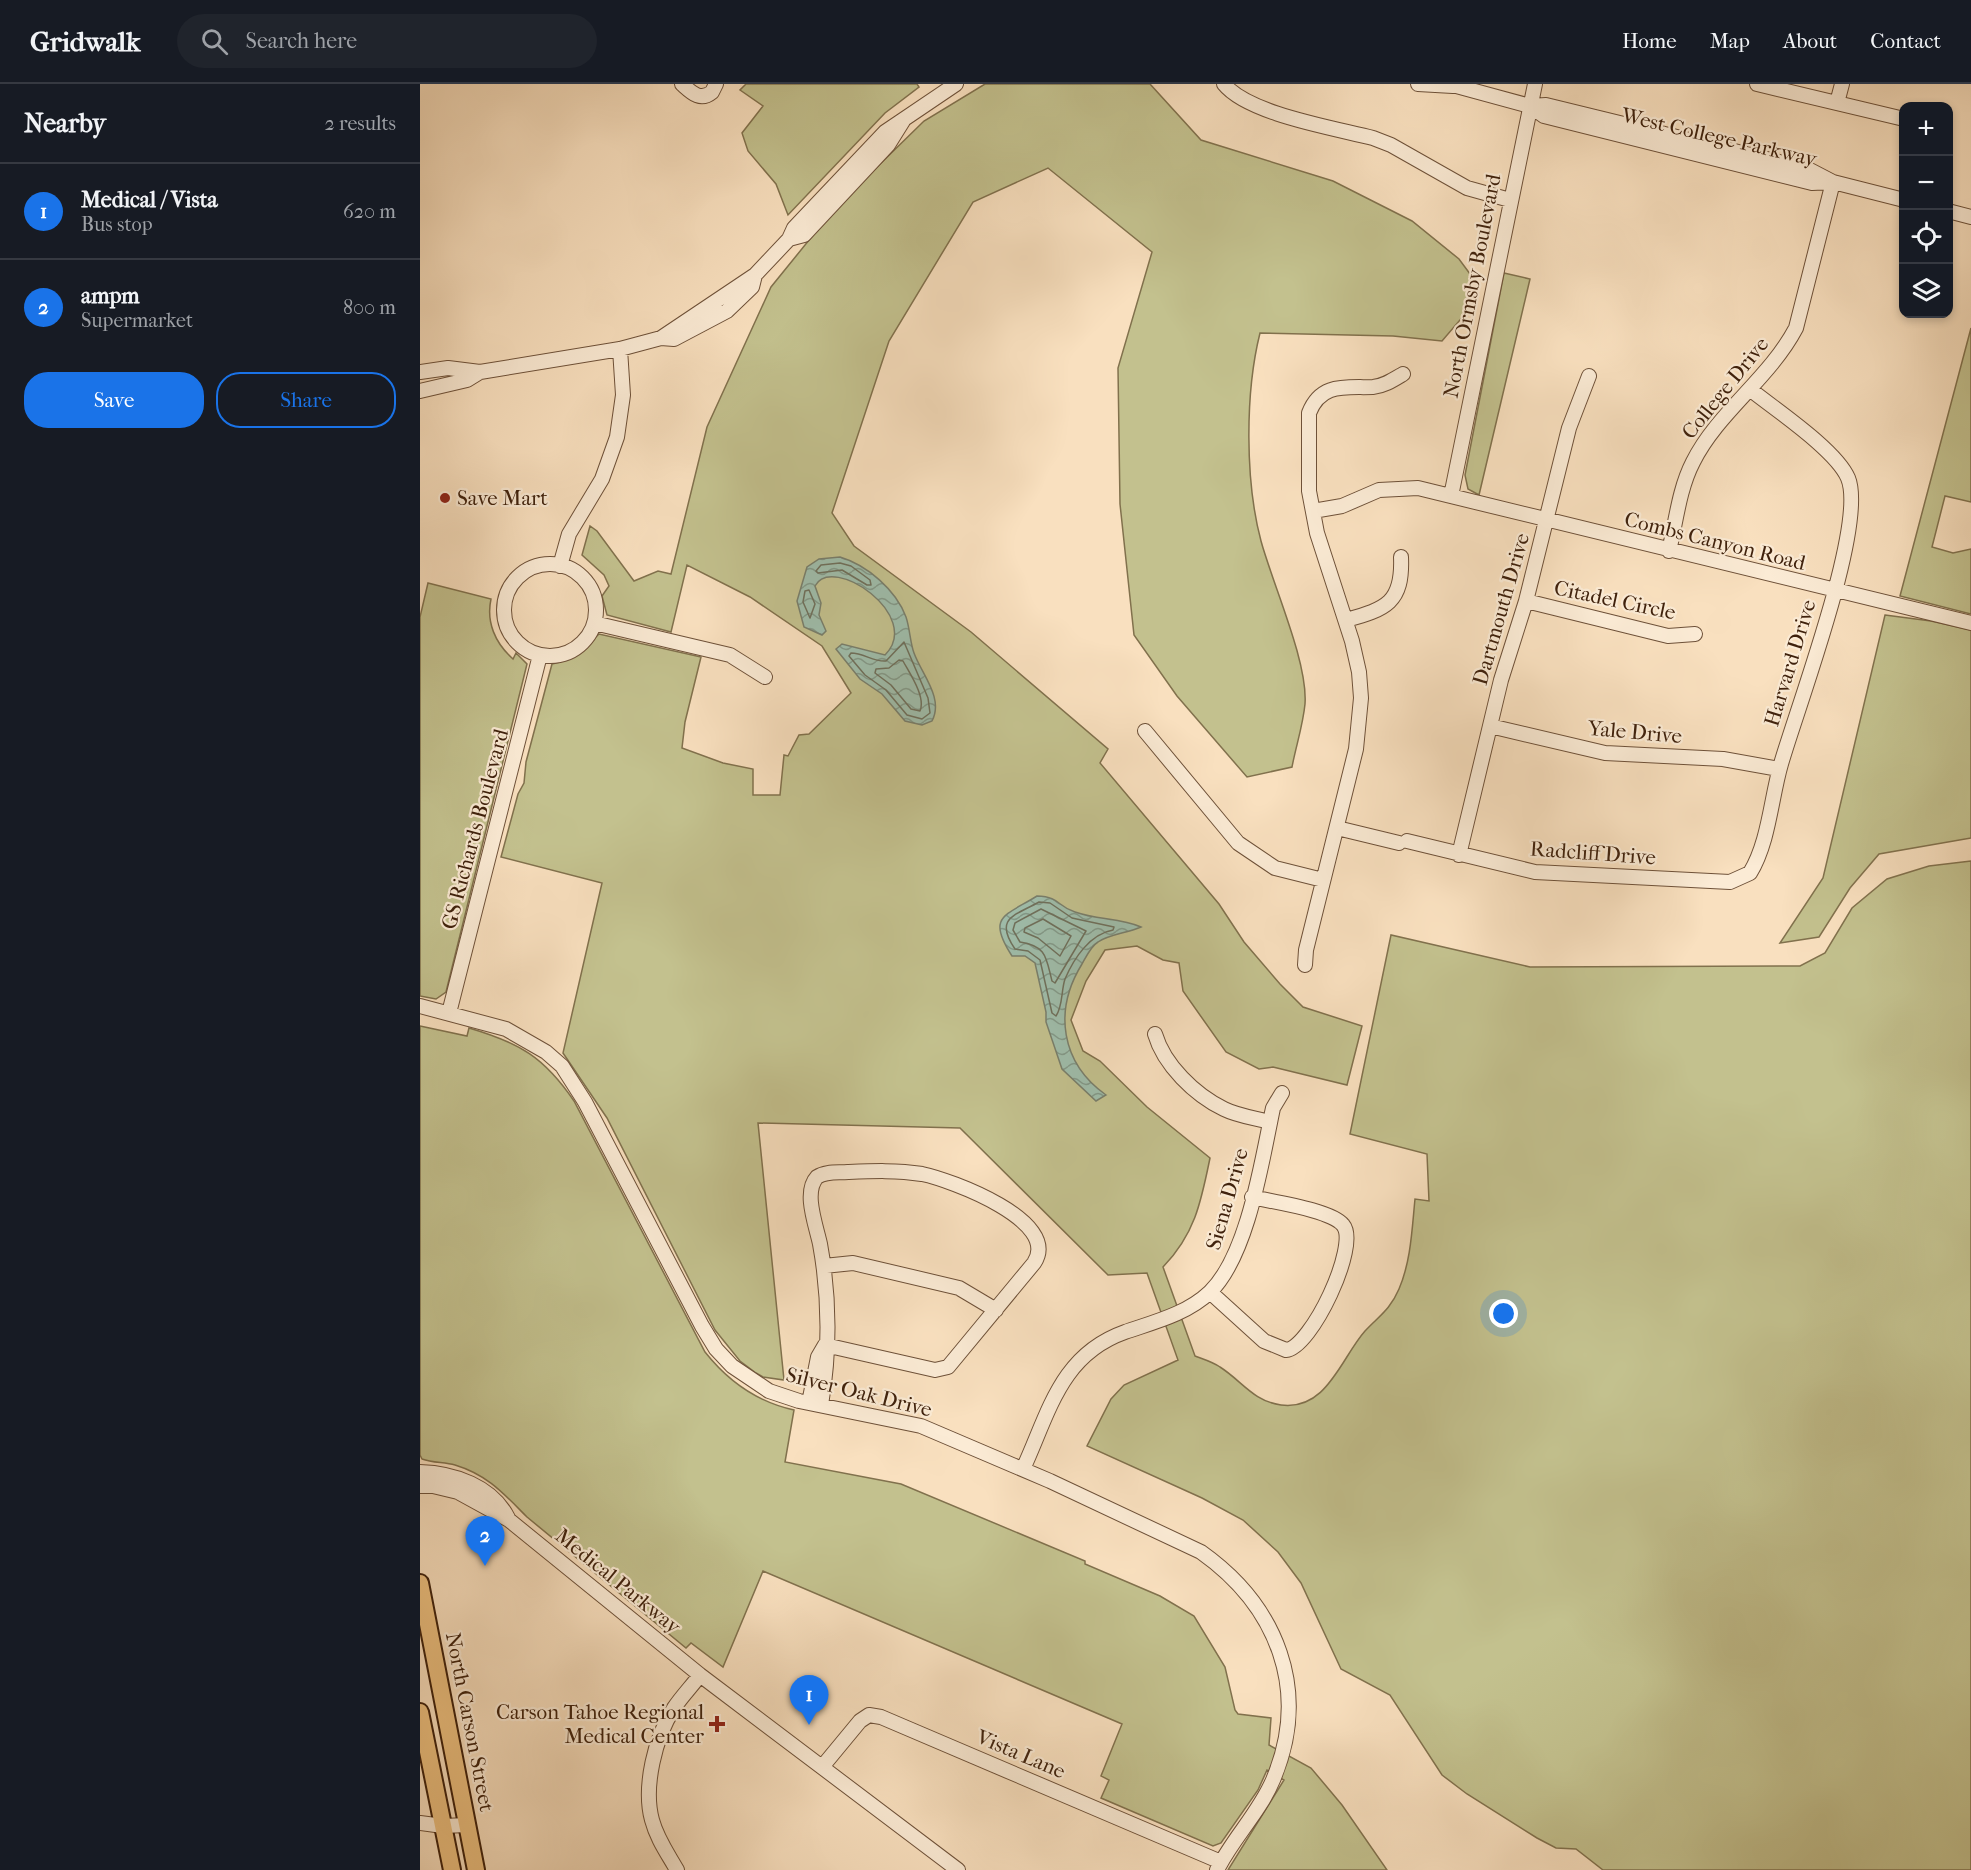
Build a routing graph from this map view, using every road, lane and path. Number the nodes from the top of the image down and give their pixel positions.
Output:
1 (682, 84) edge
2 (716, 84) edge
3 (956, 84) edge
4 (1224, 84) edge
5 (1418, 84) edge
6 (1535, 84) edge
7 (1757, 84) edge
8 (1842, 84) edge
9 (1451, 85) edge
10 (939, 88) edge
11 (1837, 103) junction
12 (1530, 106) junction
13 (1899, 118) edge
14 (1833, 182) junction
15 (1899, 199) edge
16 (1510, 200) junction
17 (1953, 212) edge
18 (1971, 217) edge
19 (620, 349) junction
20 (420, 372) edge
21 (480, 372) junction
22 (1402, 374) dead end
23 (1589, 376) dead end
24 (1751, 390) junction
25 (420, 391) edge
26 (1451, 496) junction
27 (1313, 511) junction
28 (1547, 522) junction
29 (1669, 551) junction
30 (1401, 557) dead end
31 (560, 566) junction
32 (1834, 591) junction
33 (1526, 601) junction
34 (1346, 620) junction
35 (594, 623) junction
36 (1971, 623) edge
37 (1695, 634) dead end
38 (540, 655) junction
39 (765, 677) dead end
40 (1490, 726) junction
41 (1146, 731) dead end
42 (1779, 769) junction
43 (1336, 828) junction
44 (1761, 848) joint
45 (1459, 855) junction
46 (1323, 880) junction
47 (1305, 965) dead end
48 (420, 1006) edge
49 (449, 1013) junction
50 (1155, 1034) dead end
51 (1282, 1093) dead end
52 (1270, 1122) junction
53 (1252, 1197) junction
54 (824, 1266) junction
55 (1210, 1292) junction
56 (996, 1310) junction
57 (825, 1346) junction
58 (815, 1404) junction
59 (1023, 1469) junction
60 (420, 1472) edge
61 (420, 1486) edge
62 (509, 1520) junction
63 (420, 1582) edge
64 (700, 1675) junction
65 (420, 1712) edge
66 (822, 1767) junction
67 (420, 1823) edge
68 (467, 1825) junction
69 (443, 1826) junction
70 (1219, 1866) edge
71 (452, 1870) edge
72 (476, 1870) edge
73 (678, 1870) edge
74 (958, 1870) edge

1 - 2 street
3 - 10 street
4 - 16 street
5 - 9 street, West College Parkway
6 - 12 street, North Ormsby Boulevard
7 - 11 street
8 - 11 street
9 - 12 street, West College Parkway
10 - 19 street
11 - 13 street
12 - 14 street, West College Parkway
12 - 16 street, North Ormsby Boulevard
14 - 15 street, West College Parkway
14 - 24 street, College Drive
16 - 26 street, North Ormsby Boulevard
17 - 18 street
19 - 21 street
19 - 31 street
20 - 21 street
21 - 25 street
22 - 27 street
23 - 28 street, Dartmouth Drive
24 - 29 street, College Drive
24 - 32 street, Harvard Drive
26 - 27 street, Combs Canyon Road
26 - 28 street, Combs Canyon Road
27 - 34 street
28 - 29 street, Combs Canyon Road
28 - 33 street, Dartmouth Drive
29 - 32 street, Combs Canyon Road
30 - 34 street
31 - 35 street
31 - 38 street
32 - 36 street, Combs Canyon Road
32 - 42 street, Harvard Drive
33 - 37 street, Citadel Circle
33 - 40 street, Dartmouth Drive
34 - 43 street
35 - 38 street
35 - 39 street
38 - 49 street, GS Richards Boulevard
40 - 42 street, Yale Drive
40 - 45 street, Dartmouth Drive
41 - 46 street
42 - 44 street, Harvard Drive
43 - 45 street, Radcliff Drive
43 - 46 street
44 - 45 street, Radcliff Drive
46 - 47 street
48 - 49 street, Silver Oak Drive
49 - 58 street, Silver Oak Drive
50 - 52 street
51 - 52 street, Siena Drive
52 - 53 street, Siena Drive
53 - 55 street, Siena Drive
53 - 55 street
54 - 56 street
54 - 56 street
54 - 57 street
55 - 59 street, Siena Drive
56 - 57 street
57 - 58 street
58 - 59 street, Silver Oak Drive
59 - 70 street, Silver Oak Drive
60 - 62 street, Medical Parkway
61 - 62 street, Medical Parkway
62 - 64 street, Medical Parkway
63 - 68 main road, North Carson Street
64 - 66 street, Medical Parkway
64 - 73 street
65 - 69 main road
66 - 70 street, Vista Lane
66 - 74 street, Medical Parkway
67 - 69 street
68 - 69 street
68 - 72 main road, North Carson Street
69 - 71 main road

